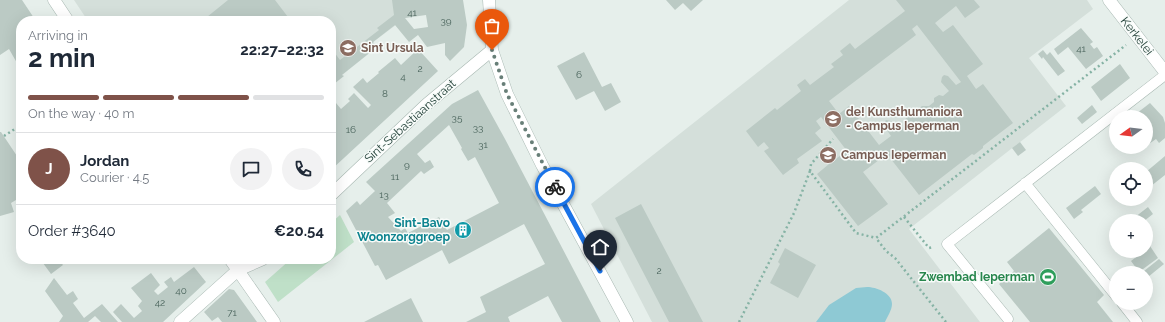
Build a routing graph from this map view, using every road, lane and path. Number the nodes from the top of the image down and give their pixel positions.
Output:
1 (54, 0) edge
2 (489, 0) edge
3 (1110, 0) edge
4 (65, 16) edge
5 (1138, 36) junction
6 (492, 50) junction
7 (1165, 72) edge
8 (1165, 75) edge
9 (16, 128) edge
10 (4, 136) dead end
11 (833, 139) dead end
12 (810, 171) junction
13 (1025, 183) junction
14 (336, 189) edge
15 (904, 217) junction
16 (876, 238) junction
17 (946, 244) junction
18 (234, 264) edge
19 (252, 264) edge
20 (238, 270) junction
21 (1109, 287) edge
22 (1128, 310) edge
23 (1008, 319) dead end
24 (180, 322) edge
25 (274, 322) edge
26 (627, 322) edge
27 (739, 322) edge
28 (946, 322) edge
29 (1137, 322) edge

1 - 4 street
2 - 6 street
3 - 5 street, Kerkelei
5 - 7 street, Kerkelei
5 - 15 path
6 - 14 street, Sint-Sebastiaanstraat
6 - 26 street
8 - 13 lane
9 - 10 path
11 - 12 path
12 - 16 path
12 - 27 path
13 - 17 lane
13 - 21 lane
15 - 16 path
15 - 17 path
16 - 28 path
17 - 23 lane
18 - 20 street
19 - 20 street
20 - 24 street
20 - 25 street
22 - 29 lane

